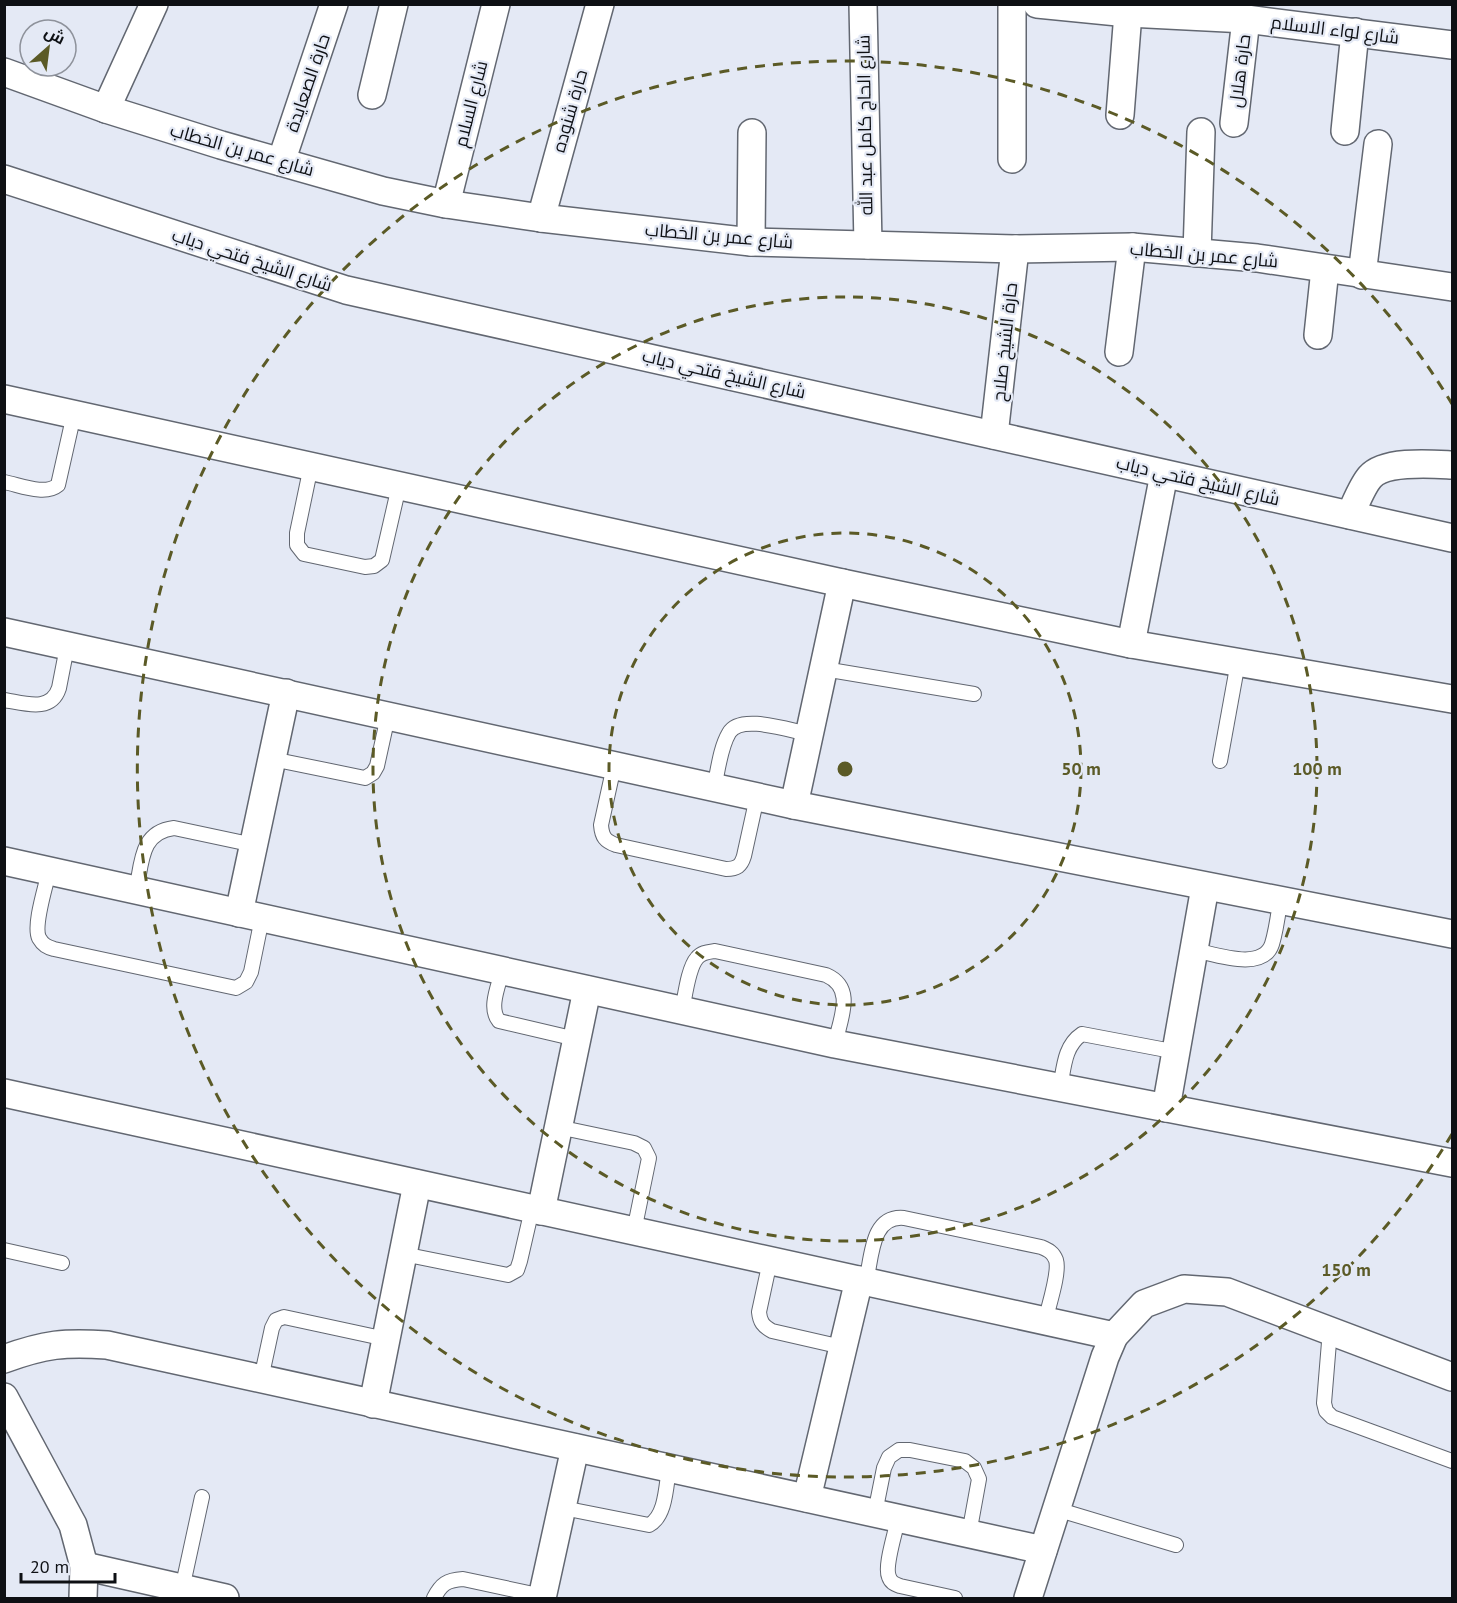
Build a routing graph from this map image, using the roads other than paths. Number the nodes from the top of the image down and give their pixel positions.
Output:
1 (154, 4) edge
2 (334, 4) edge
3 (394, 4) edge
4 (496, 4) edge
5 (600, 4) edge
6 (863, 4) edge
7 (1012, 4) edge
8 (1037, 4) edge
9 (1120, 10) edge
10 (1204, 11) edge
11 (1246, 19) junction
12 (1355, 32) junction
13 (1452, 45) edge
14 (4, 72) edge
15 (372, 94) dead end
16 (106, 109) junction
17 (1120, 115) dead end
18 (1234, 123) dead end
19 (1345, 131) dead end
20 (1202, 132) dead end
21 (752, 133) dead end
22 (1378, 144) dead end
23 (1012, 159) dead end
24 (281, 162) junction
25 (4, 179) edge
26 (446, 204) junction
27 (540, 218) junction
28 (751, 242) junction
29 (868, 245) junction
30 (1132, 247) junction
31 (1015, 249) junction
32 (1197, 253) junction
33 (1325, 269) junction
34 (1362, 275) junction
35 (1452, 287) edge
36 (1318, 335) dead end
37 (1119, 352) dead end
38 (4, 399) edge
39 (74, 414) junction
40 (994, 435) junction
41 (1452, 465) edge
42 (311, 466) junction
43 (1164, 474) junction
44 (4, 482) edge
45 (399, 486) junction
46 (1350, 515) junction
47 (1452, 538) edge
48 (842, 584) junction
49 (4, 632) edge
50 (1131, 644) junction
51 (67, 647) junction
52 (1238, 662) junction
53 (824, 669) junction
54 (286, 693) junction
55 (974, 694) dead end
56 (1452, 699) edge
57 (4, 700) edge
58 (388, 716) junction
59 (809, 734) junction
60 (272, 759) junction
61 (1220, 761) dead end
62 (614, 766) junction
63 (714, 788) junction
64 (757, 797) junction
65 (794, 805) junction
66 (254, 845) junction
67 (4, 861) edge
68 (49, 871) junction
69 (1205, 887) junction
70 (136, 891) junction
71 (1280, 902) junction
72 (251, 915) junction
73 (1452, 934) edge
74 (1194, 950) junction
75 (502, 971) junction
76 (586, 990) junction
77 (682, 1011) junction
78 (576, 1039) junction
79 (835, 1044) junction
80 (1177, 1052) junction
81 (1060, 1088) junction
82 (4, 1093) edge
83 (1166, 1108) junction
84 (558, 1127) junction
85 (1452, 1163) edge
86 (417, 1184) junction
87 (536, 1210) junction
88 (634, 1231) junction
89 (4, 1250) edge
90 (404, 1254) junction
91 (770, 1261) junction
92 (62, 1263) dead end
93 (862, 1281) junction
94 (1045, 1322) junction
95 (1330, 1330) junction
96 (1114, 1336) junction
97 (386, 1339) junction
98 (842, 1347) junction
99 (4, 1359) edge
100 (1452, 1377) edge
101 (261, 1379) junction
102 (4, 1397) edge
103 (373, 1404) junction
104 (575, 1448) junction
105 (1452, 1461) edge
106 (669, 1468) junction
107 (202, 1497) dead end
108 (807, 1498) junction
109 (563, 1508) junction
110 (1056, 1509) junction
111 (886, 1516) junction
112 (969, 1534) junction
113 (1176, 1545) dead end
114 (1043, 1550) junction
115 (84, 1566) junction
116 (182, 1589) junction
117 (217, 1598) edge
118 (542, 1598) edge
119 (83, 1599) edge
120 (434, 1599) edge
121 (955, 1599) edge
122 (1028, 1599) edge

1 - 16 street
2 - 24 street, حارة الصعايدة
3 - 15 street
4 - 26 street, شارع السلام
5 - 27 street, حارة شنوده
6 - 29 street, شارع الحاج كامل عبد الله
7 - 23 street
8 - 9 street, شارع لواء الاسلام
9 - 10 street, شارع لواء الاسلام
9 - 17 street
10 - 11 street, شارع لواء الاسلام
11 - 12 street, شارع لواء الاسلام
11 - 18 street, حارة هلال
12 - 13 street, شارع لواء الاسلام
12 - 19 street
14 - 16 street, شارع عمر بن الخطاب
16 - 24 street, شارع عمر بن الخطاب
20 - 32 street
21 - 28 street
22 - 34 street
24 - 26 street, شارع عمر بن الخطاب
25 - 40 street, شارع الشيخ فتحي دياب
26 - 27 street, شارع عمر بن الخطاب
27 - 28 street, شارع عمر بن الخطاب
28 - 29 street, شارع عمر بن الخطاب
29 - 31 street, شارع عمر بن الخطاب
30 - 31 street, شارع عمر بن الخطاب
30 - 32 street, شارع عمر بن الخطاب
30 - 37 street
31 - 40 street, حارة الشيخ صلاح
32 - 33 street, شارع عمر بن الخطاب
33 - 34 street, شارع عمر بن الخطاب
33 - 36 street
34 - 35 street, شارع عمر بن الخطاب
38 - 39 street
39 - 42 street
39 - 44 lane
40 - 43 street, شارع الشيخ فتحي دياب
41 - 46 street
42 - 45 street
42 - 45 lane
43 - 46 street, شارع الشيخ فتحي دياب
43 - 50 street
45 - 48 street
46 - 47 street, شارع الشيخ فتحي دياب
48 - 50 street
48 - 53 street
49 - 51 street
50 - 52 street
51 - 54 street
51 - 57 lane
52 - 56 street
52 - 61 lane
53 - 55 lane
53 - 59 street
54 - 58 street
54 - 60 street
58 - 60 lane
58 - 62 street
59 - 63 lane
59 - 65 street
60 - 66 street
62 - 63 street
62 - 64 lane
63 - 64 street
64 - 65 street
65 - 69 street
66 - 70 lane
66 - 72 street
67 - 68 street
68 - 70 street
68 - 72 lane
69 - 71 street
69 - 74 street
70 - 72 street
71 - 73 street
71 - 74 lane
72 - 75 street
74 - 80 street
75 - 76 street
75 - 78 lane
76 - 77 street
76 - 78 street
77 - 79 street
77 - 79 lane
78 - 84 street
79 - 81 street
80 - 81 lane
80 - 83 street
81 - 83 street
82 - 86 street
83 - 85 street
84 - 87 street
84 - 88 lane
86 - 87 street
86 - 90 street
87 - 88 street
87 - 90 lane
88 - 91 street
89 - 92 lane
90 - 97 street
91 - 93 street
91 - 98 lane
93 - 94 street
93 - 94 lane
93 - 98 street
94 - 96 street
95 - 96 street
95 - 100 street
95 - 105 lane
96 - 110 street
97 - 101 lane
97 - 103 street
98 - 108 street
99 - 101 street
101 - 103 street
102 - 115 street
103 - 104 street
104 - 106 street
104 - 109 street
106 - 108 street
106 - 109 lane
107 - 116 lane
108 - 111 street
109 - 118 street
110 - 113 lane
110 - 114 street
111 - 112 street
111 - 112 lane
111 - 121 lane
112 - 114 street
114 - 122 street
115 - 116 street
115 - 119 street
116 - 117 street
118 - 120 lane

